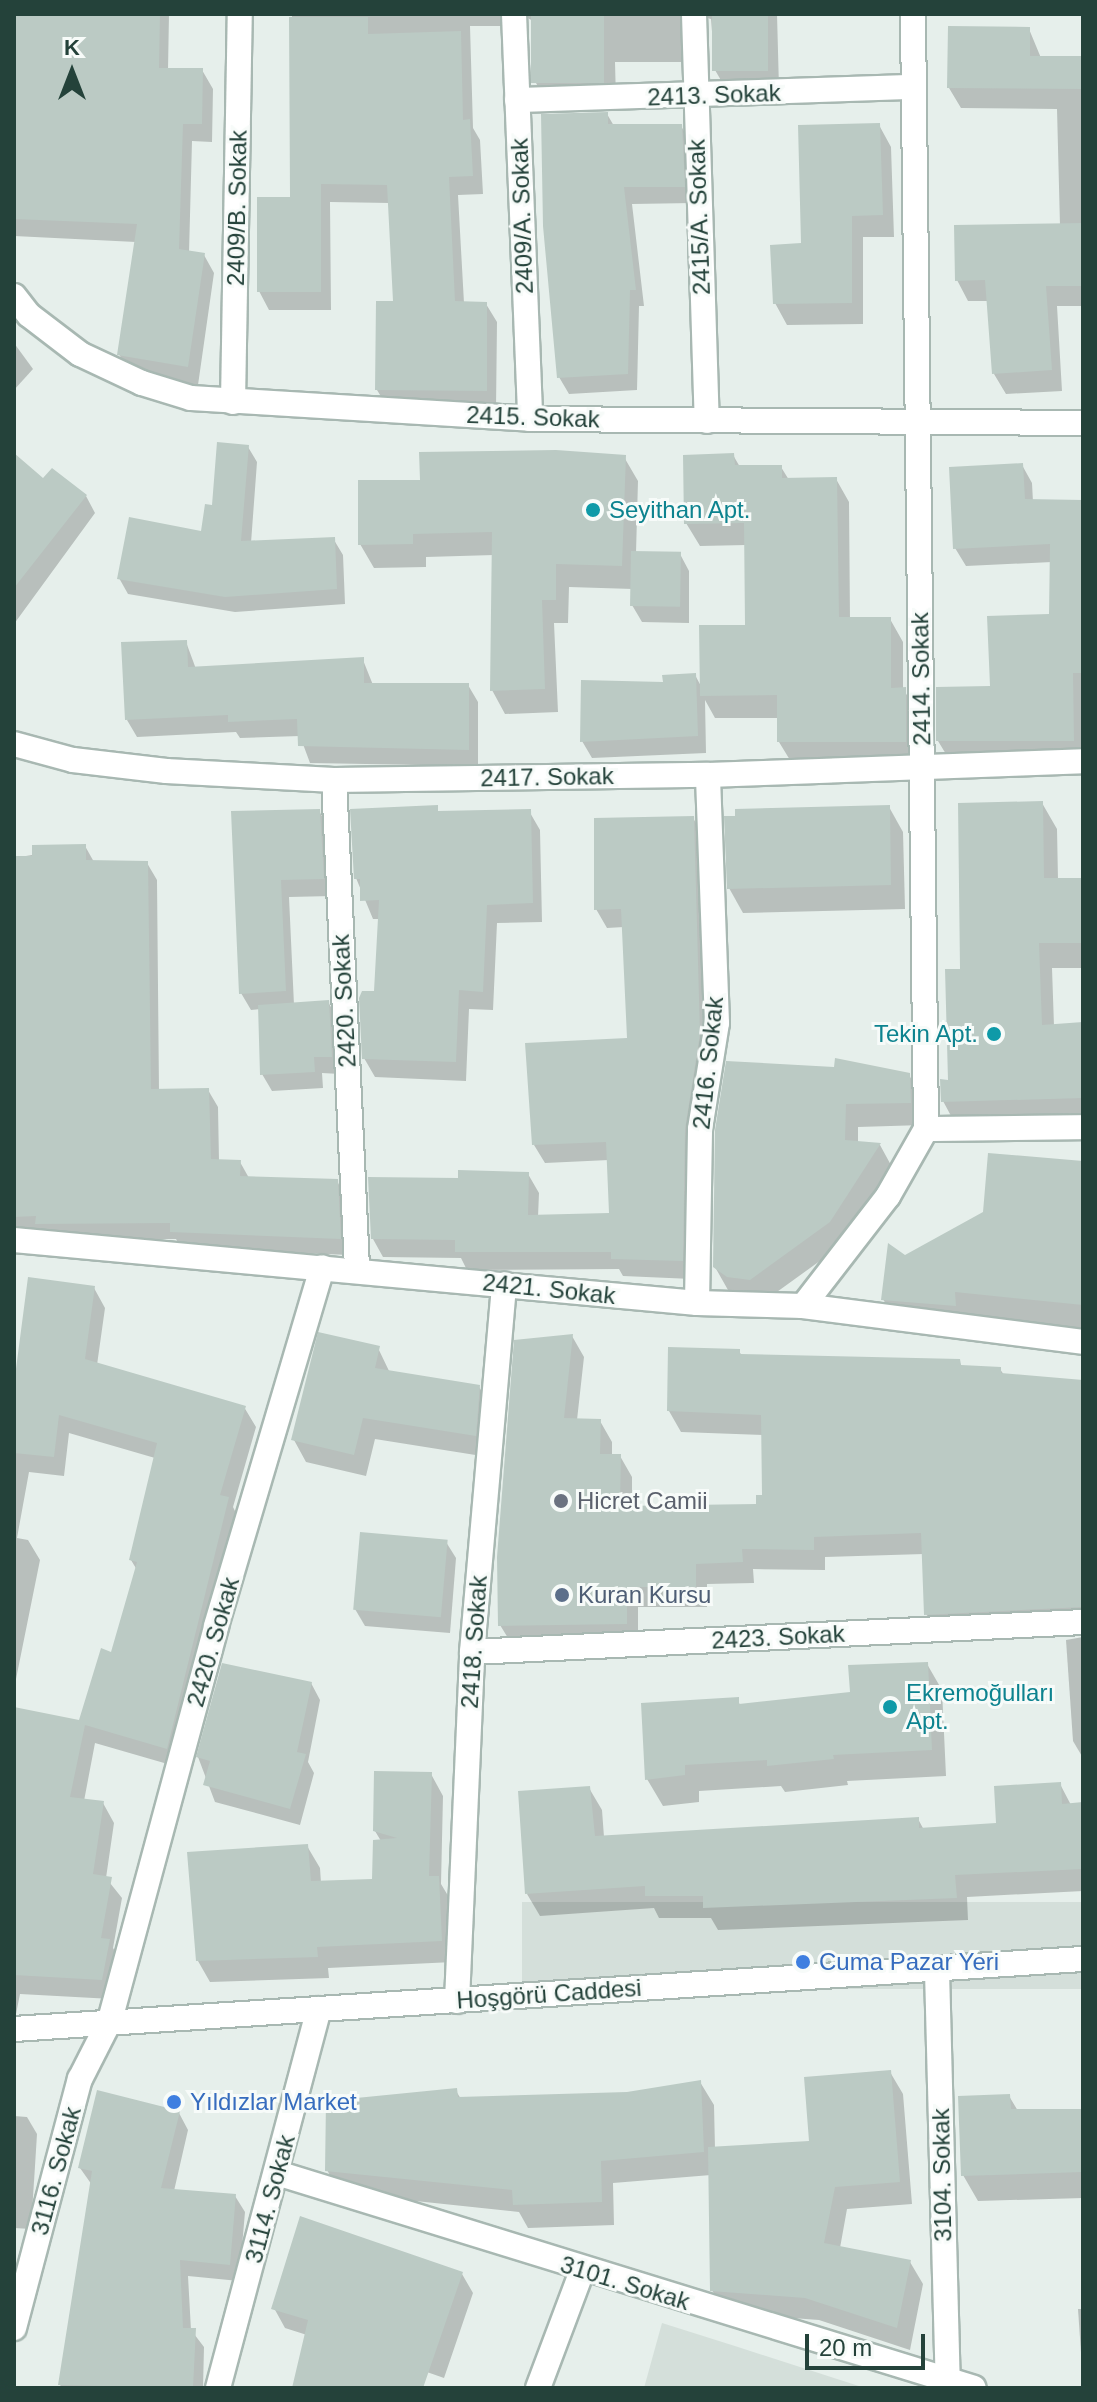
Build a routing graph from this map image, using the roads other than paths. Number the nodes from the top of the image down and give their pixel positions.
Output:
1 (240, 14) edge
2 (514, 14) edge
3 (694, 14) edge
4 (913, 14) edge
5 (911, 87) junction
6 (695, 96) junction
7 (517, 100) junction
8 (14, 296) edge
9 (233, 402) junction
10 (530, 419) junction
11 (916, 420) junction
12 (707, 421) junction
13 (1083, 423) edge
14 (14, 744) edge
15 (1083, 761) edge
16 (923, 764) junction
17 (708, 775) junction
18 (334, 780) junction
19 (1083, 1127) edge
20 (926, 1129) junction
21 (14, 1240) edge
22 (322, 1267) junction
23 (357, 1270) junction
24 (504, 1284) junction
25 (697, 1303) junction
26 (803, 1306) junction
27 (1083, 1342) edge
28 (1083, 1622) edge
29 (472, 1652) junction
30 (1083, 1959) edge
31 (937, 1971) junction
32 (457, 2001) junction
33 (319, 2009) junction
34 (110, 2020) junction
35 (14, 2029) edge
36 (277, 2173) junction
37 (582, 2271) junction
38 (14, 2328) edge
39 (948, 2379) junction
40 (218, 2388) edge
41 (538, 2388) edge
42 (974, 2388) edge

1 - 9 street, 2409/B. Sokak
2 - 7 street, 2409/A. Sokak
3 - 6 street, 2415/A. Sokak
4 - 5 street, 2414. Sokak
5 - 6 street, 2413. Sokak
5 - 11 street, 2414. Sokak
6 - 7 street, 2413. Sokak
6 - 12 street, 2415/A. Sokak
7 - 10 street, 2409/A. Sokak
8 - 9 street, 2415. Sokak
9 - 10 street, 2415. Sokak
10 - 12 street, 2415. Sokak
11 - 12 street, 2415. Sokak
11 - 13 street, 2415. Sokak
11 - 16 street, 2414. Sokak
14 - 18 street, 2417. Sokak
15 - 16 street, 2417. Sokak
16 - 17 street, 2417. Sokak
16 - 20 street, 2414. Sokak
17 - 18 street, 2417. Sokak
17 - 25 street, 2416. Sokak
18 - 23 street, 2420. Sokak
19 - 20 street
20 - 26 street
21 - 22 street, 2421. Sokak
22 - 23 street, 2421. Sokak
22 - 34 street, 2420. Sokak
23 - 24 street, 2421. Sokak
24 - 25 street, 2421. Sokak
24 - 29 street, 2418. Sokak
25 - 26 street, 2421. Sokak
26 - 27 street, 2421. Sokak
28 - 29 street, 2423. Sokak
29 - 32 street, 2418. Sokak
30 - 31 street, Hoşgörü Caddesi
31 - 32 street, Hoşgörü Caddesi
31 - 39 street, 3104. Sokak
32 - 33 street, Hoşgörü Caddesi
33 - 34 street, Hoşgörü Caddesi
33 - 36 street, 3114. Sokak
34 - 35 street, Hoşgörü Caddesi
34 - 38 street, 3116. Sokak
36 - 37 street, 3101. Sokak
36 - 40 street, 3114. Sokak
37 - 39 street, 3101. Sokak
37 - 41 street
39 - 42 street, 3101. Sokak

